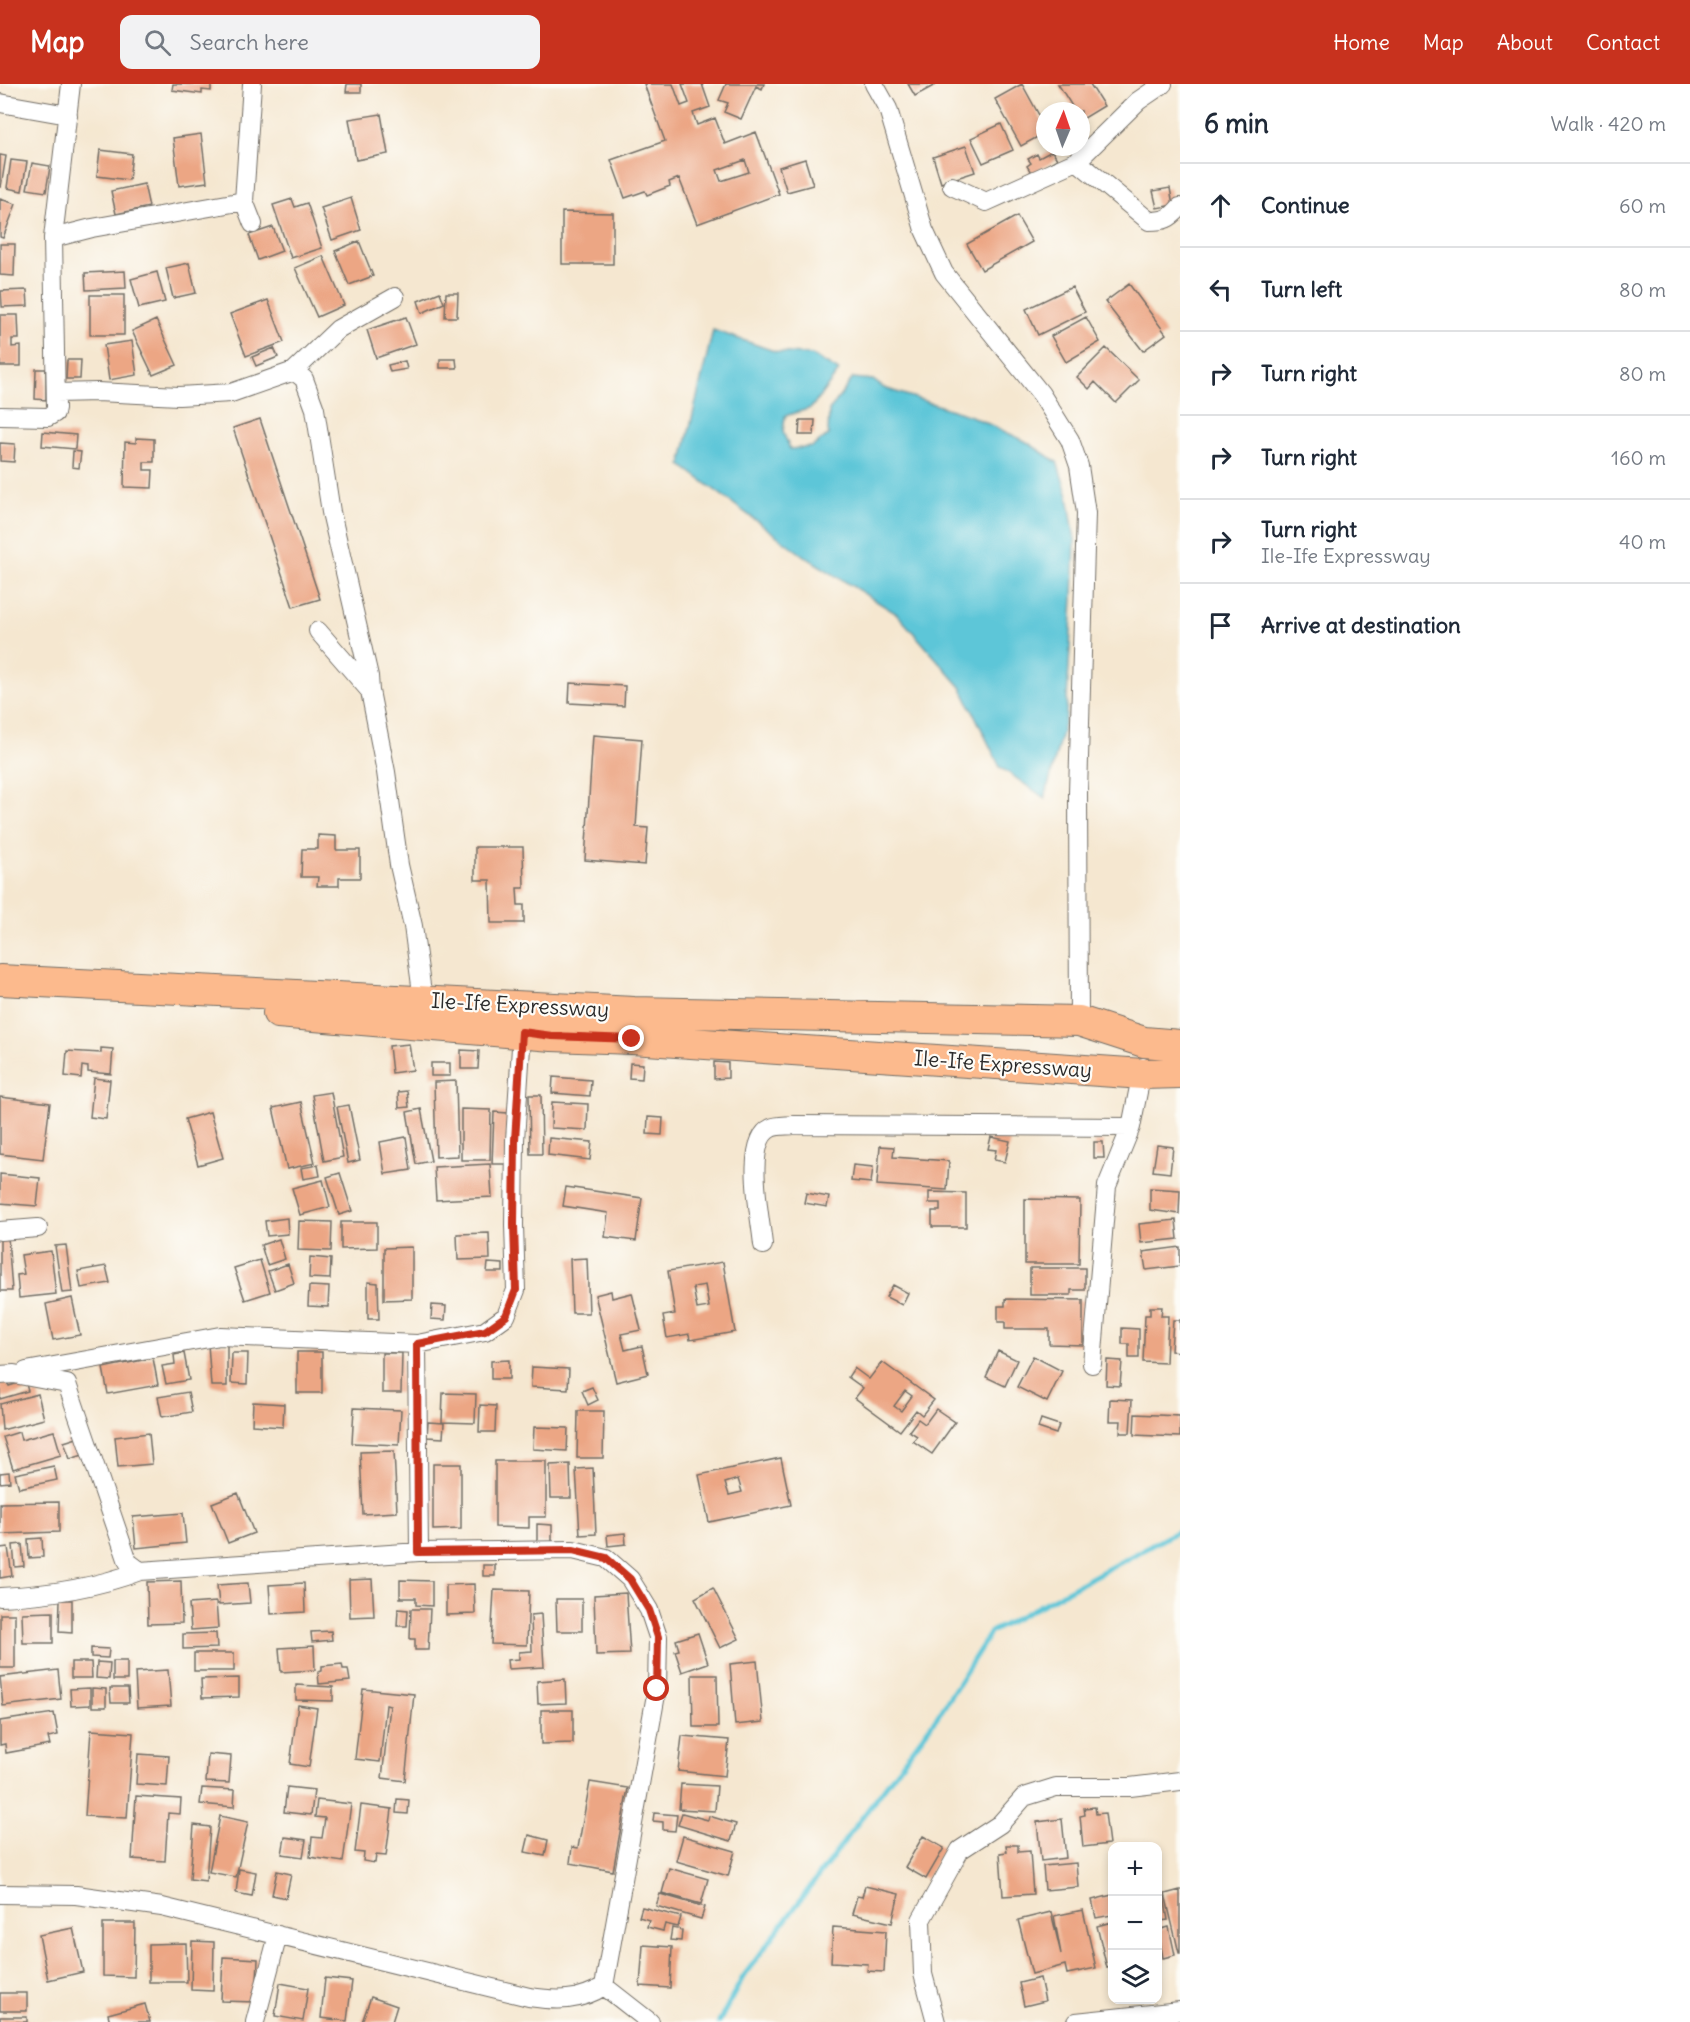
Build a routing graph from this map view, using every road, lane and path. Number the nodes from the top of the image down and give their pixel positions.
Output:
1 (71, 84) edge
2 (252, 84) edge
3 (874, 84) edge
4 (1163, 84) edge
5 (0, 103) edge
6 (68, 115) junction
7 (1077, 161) junction
8 (952, 186) dead end
9 (244, 201) junction
10 (1180, 207) edge
11 (253, 224) dead end
12 (54, 238) junction
13 (395, 297) dead end
14 (294, 371) junction
15 (56, 393) junction
16 (0, 416) edge
17 (318, 631) dead end
18 (370, 691) junction
19 (0, 980) edge
20 (0, 996) edge
21 (423, 1000) junction
22 (1078, 1021) junction
23 (553, 1022) junction
24 (633, 1025) junction
25 (522, 1032) junction
26 (1144, 1042) junction
27 (1180, 1045) edge
28 (1180, 1073) edge
29 (1143, 1074) junction
30 (1131, 1127) junction
31 (38, 1228) dead end
32 (0, 1231) edge
33 (763, 1245) dead end
34 (417, 1344) junction
35 (1092, 1364) dead end
36 (7, 1374) edge
37 (418, 1552) junction
38 (140, 1571) junction
39 (0, 1597) edge
40 (1180, 1781) edge
41 (0, 1894) edge
42 (278, 1935) junction
43 (604, 1986) junction
44 (1180, 2011) edge
45 (255, 2022) edge
46 (650, 2022) edge
47 (936, 2022) edge
48 (1076, 2022) edge

1 - 6 street
2 - 9 street
3 - 22 street
4 - 7 street
5 - 6 street
6 - 12 street
7 - 8 street
7 - 10 street
9 - 11 street
9 - 12 street
12 - 15 street
13 - 14 street
14 - 15 street
14 - 18 street
15 - 16 street
17 - 18 street
18 - 21 street
19 - 21 main road, Ile-Ife Expressway
20 - 25 main road, Ile-Ife Expressway
21 - 23 main road, Ile-Ife Expressway
22 - 24 main road, Ile-Ife Expressway
22 - 26 main road, Ile-Ife Expressway
23 - 24 main road, Ile-Ife Expressway
23 - 25 main road, Ile-Ife Expressway
24 - 29 main road, Ile-Ife Expressway
25 - 34 street
26 - 27 main road, Ile-Ife Expressway
26 - 29 street
28 - 29 main road, Ile-Ife Expressway
29 - 30 street
30 - 33 street
30 - 35 street
31 - 32 street
34 - 36 street
34 - 37 street
36 - 38 street
37 - 38 street
37 - 43 street
38 - 39 street
40 - 47 street
41 - 42 street
42 - 43 street
42 - 45 street
43 - 46 street
44 - 48 street

